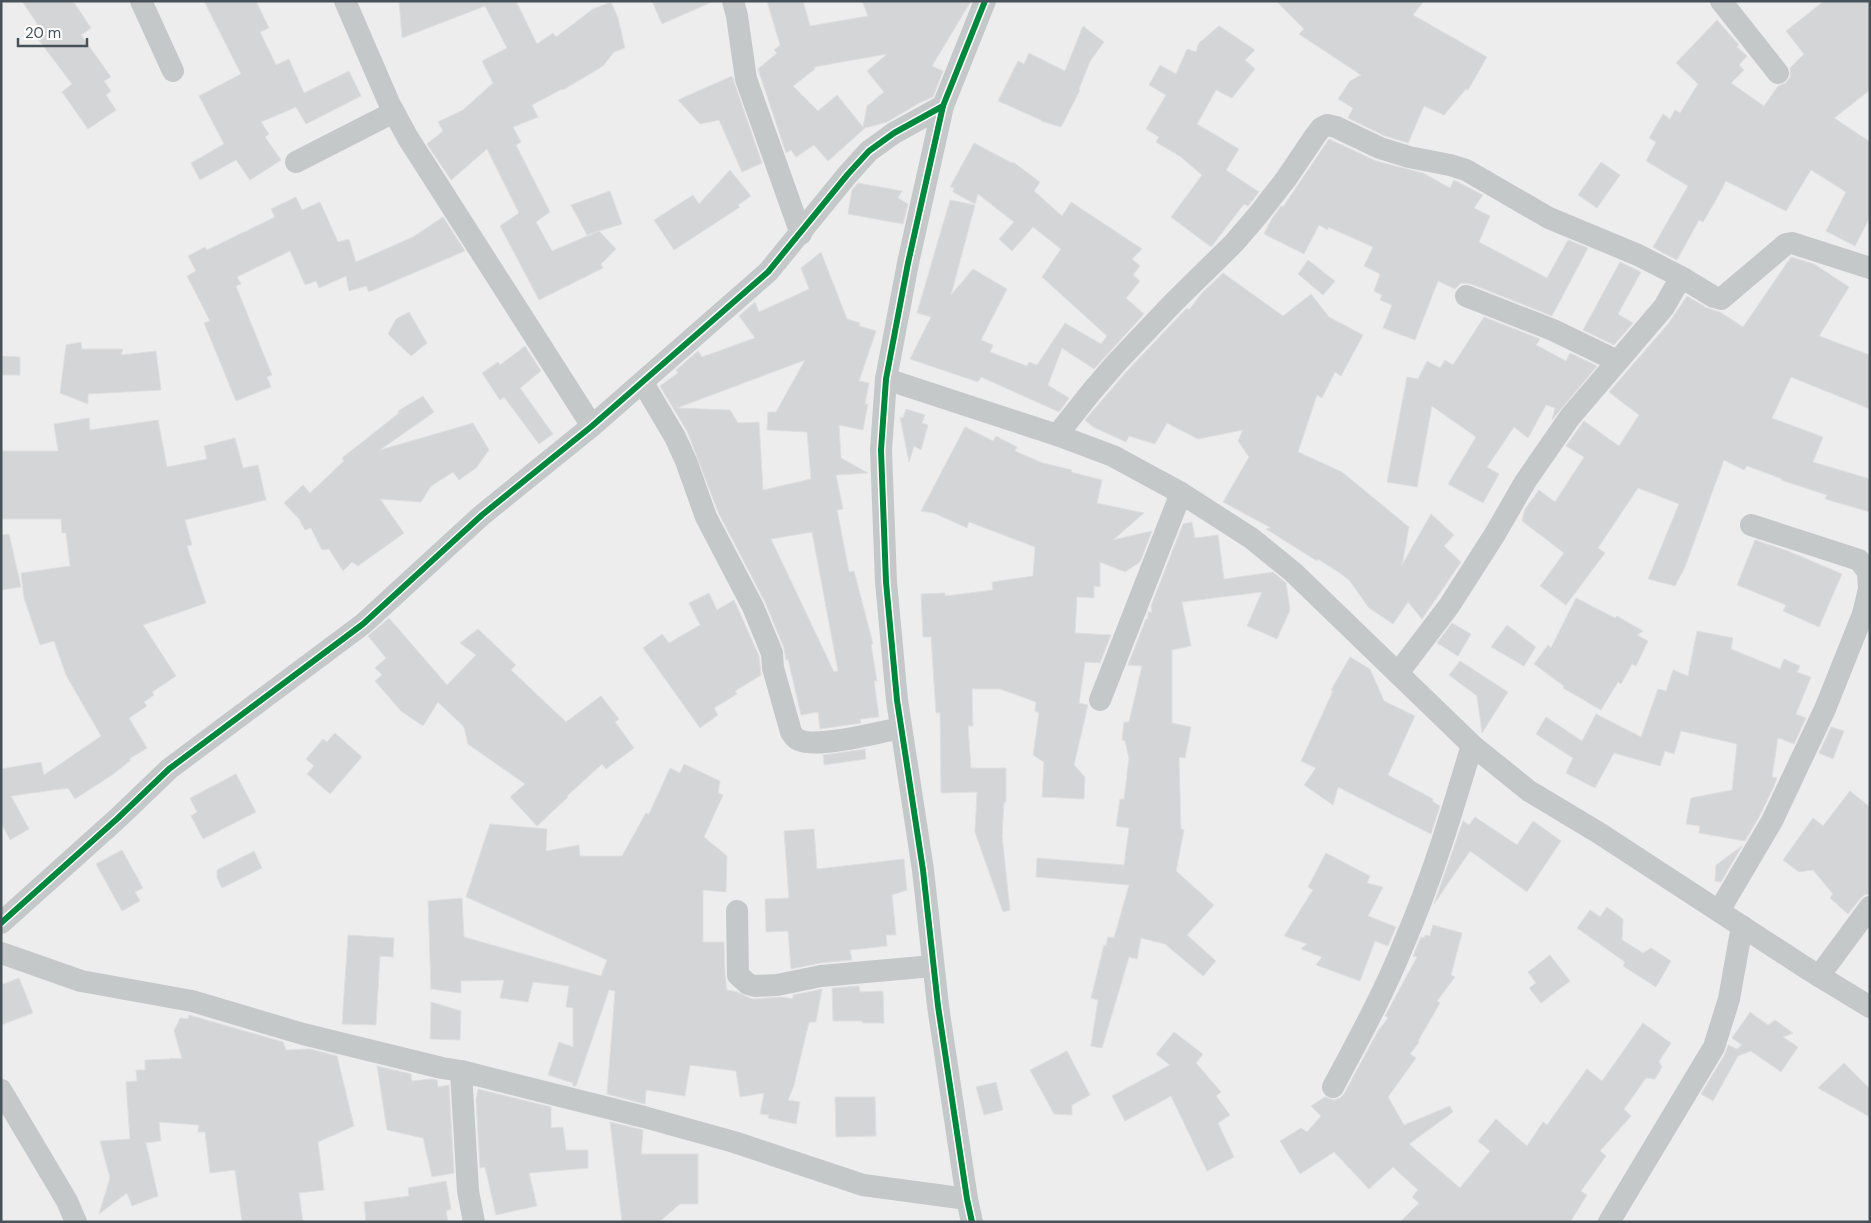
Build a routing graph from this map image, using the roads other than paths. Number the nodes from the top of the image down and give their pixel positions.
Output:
1 (141, 1) edge
2 (345, 1) edge
3 (733, 1) edge
4 (985, 1) edge
5 (1721, 1) edge
6 (173, 71) dead end
7 (1778, 73) dead end
8 (943, 106) junction
9 (394, 112) junction
10 (296, 162) dead end
11 (801, 234) junction
12 (1870, 268) edge
13 (1681, 277) junction
14 (1466, 296) dead end
15 (1617, 361) junction
16 (886, 379) junction
17 (643, 383) junction
18 (592, 426) junction
19 (1058, 435) junction
20 (1181, 493) junction
21 (1752, 525) dead end
22 (1398, 673) junction
23 (1100, 700) dead end
24 (901, 728) junction
25 (1472, 745) junction
26 (1870, 907) edge
27 (737, 911) dead end
28 (1720, 911) junction
29 (1, 923) edge
30 (1742, 926) junction
31 (1, 953) edge
32 (933, 966) junction
33 (1819, 976) junction
34 (1870, 1007) edge
35 (461, 1071) junction
36 (1333, 1087) dead end
37 (1, 1090) edge
38 (967, 1199) junction
39 (76, 1222) edge
40 (474, 1222) edge
41 (972, 1222) edge
42 (1608, 1222) edge

1 - 6 street
2 - 9 street
3 - 11 street
4 - 8 street
5 - 7 street
8 - 11 street
8 - 16 street
9 - 10 street
9 - 18 street
11 - 17 street
12 - 13 street
13 - 15 street
13 - 19 street
14 - 15 street
15 - 22 street
16 - 19 street
16 - 24 street
17 - 18 street
17 - 24 street
18 - 29 street
19 - 20 street
20 - 22 street
20 - 23 street
21 - 28 street
22 - 25 street
24 - 32 street
25 - 28 street
25 - 36 street
26 - 33 street
27 - 32 street
28 - 30 street
30 - 33 street
30 - 42 street
31 - 35 street
32 - 38 street
33 - 34 street
35 - 38 street
35 - 40 street
37 - 39 street
38 - 41 street

